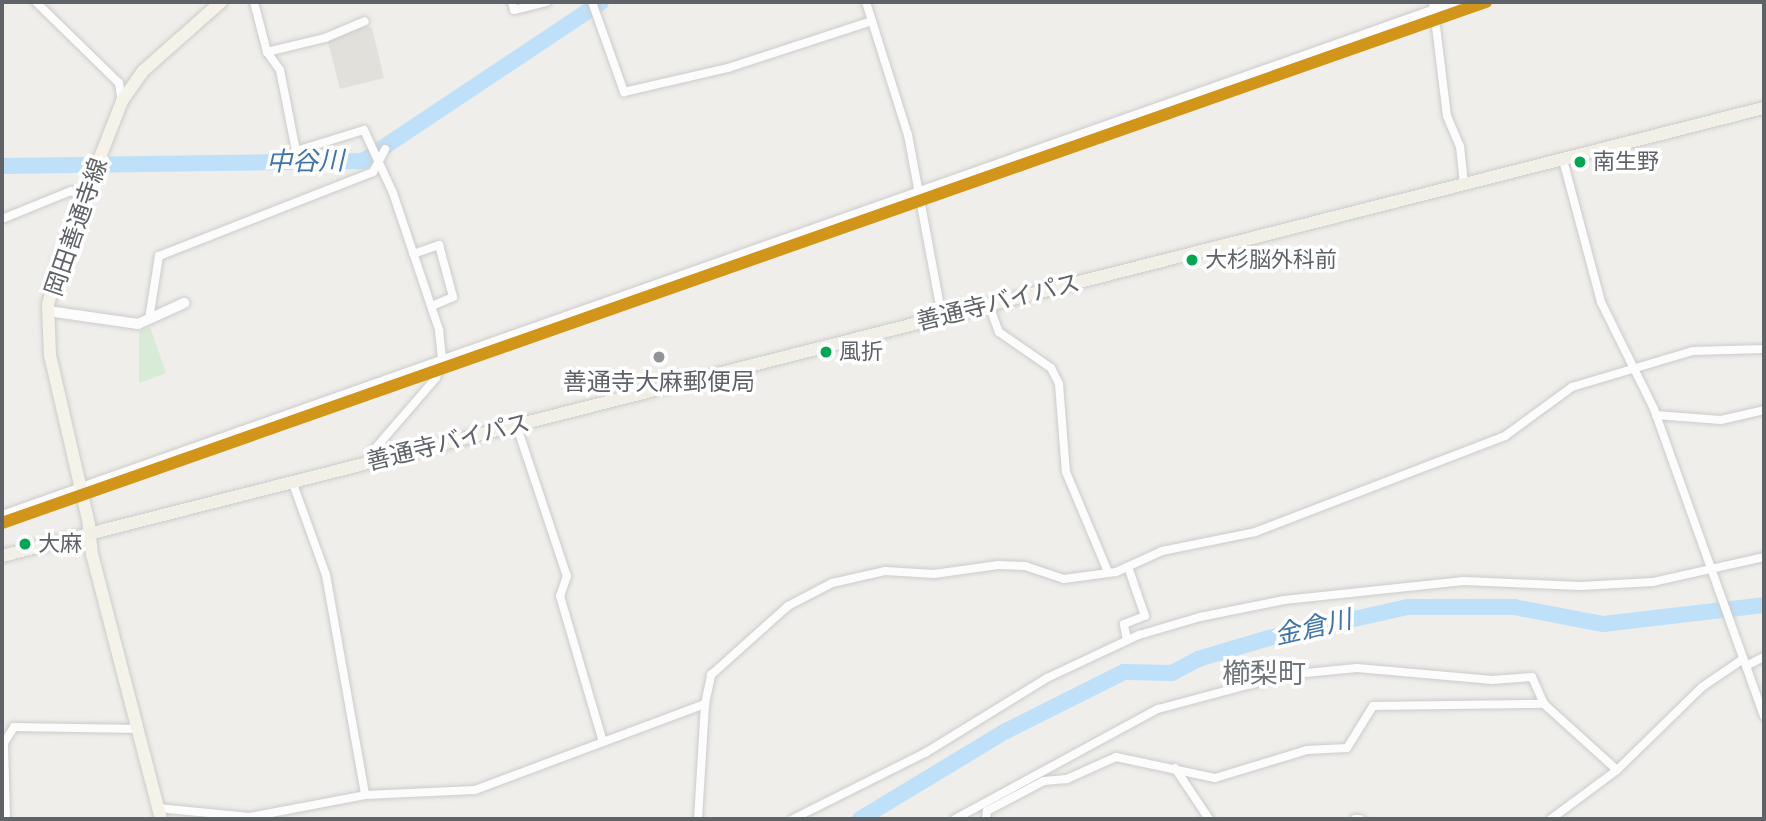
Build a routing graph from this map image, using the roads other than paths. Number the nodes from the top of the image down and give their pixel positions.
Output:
1 (36, 2) edge
2 (221, 2) edge
3 (254, 2) edge
4 (512, 2) edge
5 (547, 2) edge
6 (592, 2) edge
7 (866, 2) edge
8 (1455, 2) edge
9 (1433, 6) edge
10 (365, 21) dead end
11 (872, 21) junction
12 (267, 52) junction
13 (122, 101) junction
14 (1764, 109) edge
15 (385, 149) dead end
16 (1563, 160) junction
17 (376, 165) junction
18 (1464, 184) junction
19 (920, 190) junction
20 (84, 197) junction
21 (2, 219) edge
22 (413, 254) junction
23 (184, 303) dead end
24 (989, 305) junction
25 (432, 306) junction
26 (48, 311) junction
27 (942, 316) junction
28 (149, 319) junction
29 (1764, 349) edge
30 (442, 359) junction
31 (1636, 367) junction
32 (1764, 410) edge
33 (1656, 415) junction
34 (516, 424) junction
35 (370, 461) junction
36 (292, 481) junction
37 (79, 487) junction
38 (2, 515) edge
39 (90, 533) junction
40 (2, 556) edge
41 (1764, 557) edge
42 (1128, 567) junction
43 (1711, 571) junction
44 (1108, 572) junction
45 (1127, 640) junction
46 (1764, 657) edge
47 (1744, 663) junction
48 (705, 704) junction
49 (1544, 704) junction
50 (1764, 716) edge
51 (138, 729) junction
52 (603, 742) junction
53 (1175, 768) junction
54 (1617, 770) junction
55 (1042, 778) junction
56 (365, 795) junction
57 (4, 798) edge
58 (160, 813) edge
59 (6, 819) edge
60 (698, 819) edge
61 (793, 819) edge
62 (955, 819) edge
63 (986, 819) edge
64 (1209, 819) edge
65 (1551, 819) edge

1 - 13 street
2 - 13 main road, 岡田善通寺線
3 - 12 street
4 - 5 street
6 - 11 street
7 - 11 street
8 - 9 street
9 - 18 street
9 - 19 street
10 - 12 street
11 - 19 street
12 - 17 street
13 - 20 main road, 岡田善通寺線
14 - 16 highway, 善通寺バイパス
15 - 17 street
16 - 18 highway, 善通寺バイパス
16 - 31 street
17 - 22 street
17 - 28 street
18 - 24 highway, 善通寺バイパス
19 - 27 street
19 - 30 street
20 - 21 street
20 - 26 main road, 岡田善通寺線
22 - 25 street
22 - 25 street
23 - 28 street
24 - 27 highway, 善通寺バイパス
24 - 44 street
25 - 30 street
26 - 28 street
26 - 37 main road, 岡田善通寺線
27 - 34 highway, 善通寺バイパス
29 - 31 street
30 - 35 street
30 - 37 street
31 - 33 street
31 - 42 street
32 - 33 street
33 - 43 street
34 - 35 highway, 善通寺バイパス
34 - 52 street
35 - 36 highway, 善通寺バイパス
36 - 39 highway, 善通寺バイパス
36 - 56 street
37 - 38 street
37 - 39 main road, 岡田善通寺線
39 - 40 highway, 善通寺バイパス
39 - 51 main road, 岡田善通寺線
41 - 43 street
42 - 44 street
42 - 45 street
43 - 45 street
43 - 47 street
44 - 48 street
45 - 61 street
46 - 47 street
47 - 50 street
47 - 54 street
48 - 52 street
48 - 60 street
49 - 53 street
49 - 54 street
49 - 55 street
51 - 57 street
51 - 58 main road, 岡田善通寺線
52 - 56 street
53 - 55 street
53 - 64 street
54 - 65 street
55 - 62 street
55 - 63 street
56 - 58 street
57 - 59 street

